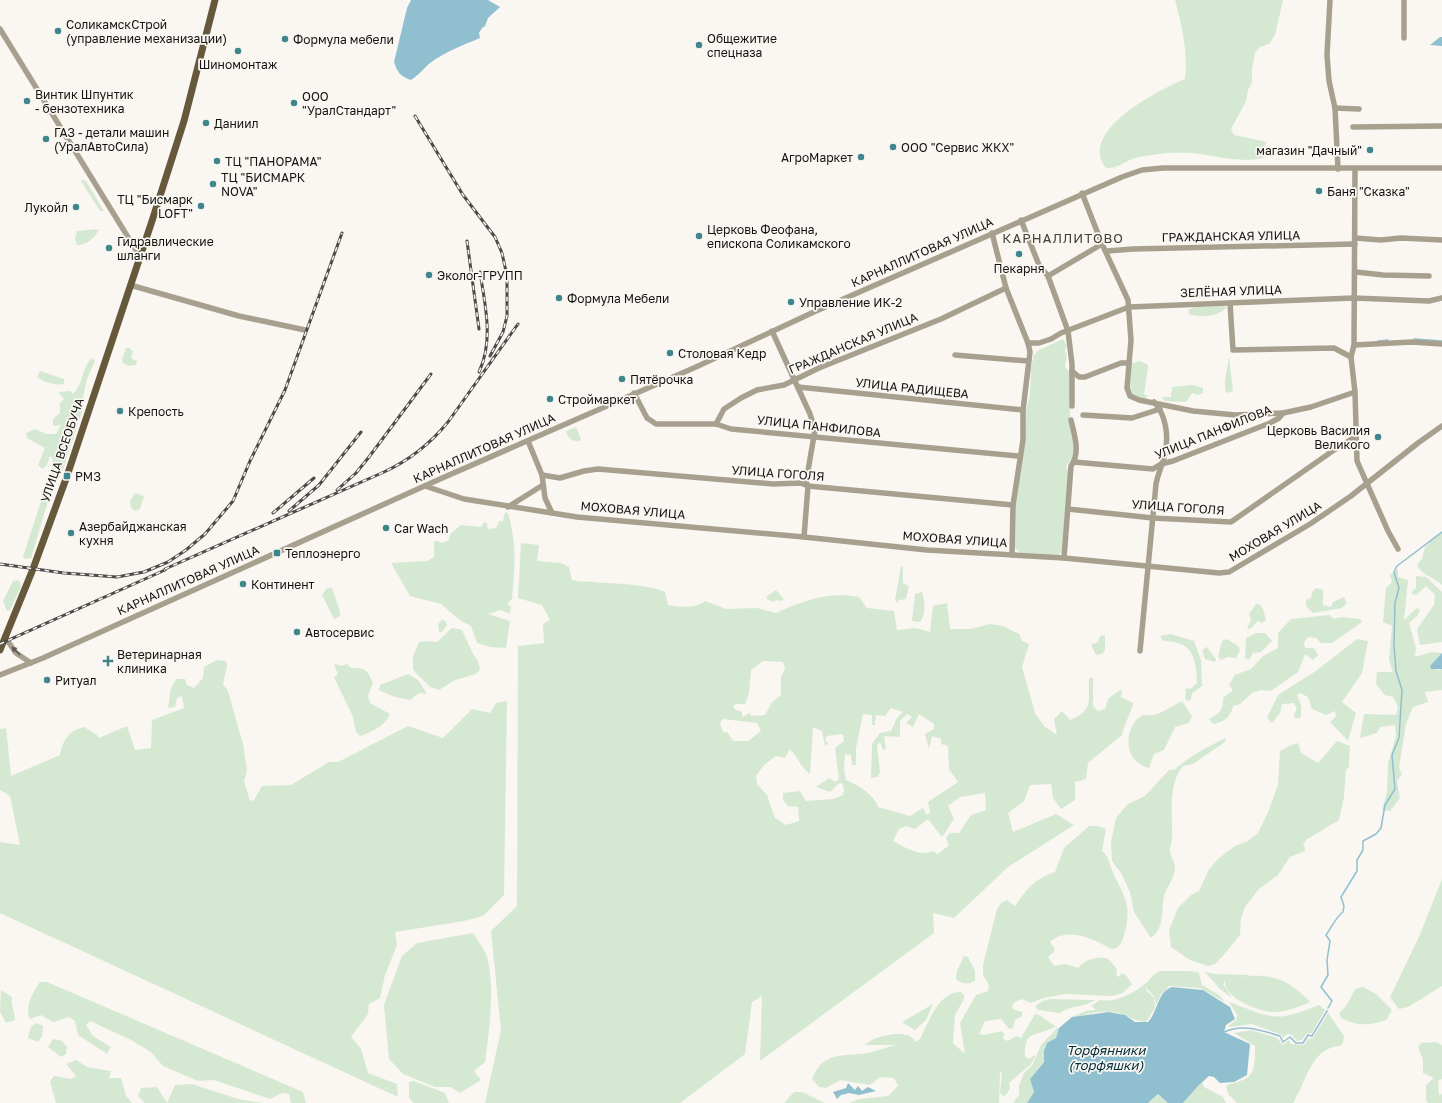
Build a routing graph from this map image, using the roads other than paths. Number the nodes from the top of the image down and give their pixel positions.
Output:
1 (216, 0) edge
2 (1330, 0) edge
3 (1404, 0) edge
4 (0, 28) edge
5 (1404, 38) dead end
6 (1335, 108) junction
7 (1359, 108) dead end
8 (1442, 126) edge
9 (1353, 127) dead end
10 (1442, 168) edge
11 (1338, 169) junction
12 (1355, 169) junction
13 (1082, 193) junction
14 (1021, 220) junction
15 (992, 233) junction
16 (1355, 238) junction
17 (1442, 240) edge
18 (1102, 244) junction
19 (1355, 244) junction
20 (1107, 251) junction
21 (139, 255) junction
22 (1356, 272) junction
23 (1048, 276) junction
24 (1429, 276) dead end
25 (130, 286) junction
26 (1006, 288) junction
27 (1354, 298) junction
28 (1442, 298) edge
29 (1230, 303) junction
30 (1129, 307) junction
31 (305, 330) dead end
32 (772, 331) junction
33 (1068, 331) junction
34 (1028, 343) junction
35 (1442, 344) edge
36 (1354, 345) junction
37 (955, 355) dead end
38 (1351, 357) junction
39 (1028, 361) junction
40 (1129, 362) junction
41 (1072, 371) junction
42 (794, 379) junction
43 (798, 387) junction
44 (1355, 392) junction
45 (634, 393) junction
46 (1154, 402) junction
47 (1072, 406) dead end
48 (1160, 409) junction
49 (1023, 410) junction
50 (1283, 413) junction
51 (1083, 415) dead end
52 (1071, 420) dead end
53 (716, 424) junction
54 (1442, 426) edge
55 (814, 436) junction
56 (1355, 437) junction
57 (528, 441) junction
58 (1019, 456) junction
59 (1074, 462) junction
60 (1161, 464) junction
61 (542, 475) junction
62 (1366, 484) junction
63 (543, 485) junction
64 (425, 486) junction
65 (808, 486) junction
66 (1013, 505) junction
67 (508, 507) junction
68 (1068, 509) junction
69 (552, 513) junction
70 (1153, 518) junction
71 (804, 537) junction
72 (1398, 549) dead end
73 (1012, 555) junction
74 (1064, 558) junction
75 (1148, 566) junction
76 (6, 637) junction
77 (0, 650) edge
78 (1140, 651) dead end
79 (29, 664) junction
80 (0, 675) edge

1 - 21 main road, УЛИЦА ВСЕОБУЧА
2 - 6 street
3 - 5 street
4 - 21 street
6 - 7 street
6 - 11 street
8 - 9 street
10 - 12 street, КАРНАЛЛИТОВАЯ УЛИЦА
11 - 12 street, КАРНАЛЛИТОВАЯ УЛИЦА
11 - 13 street, КАРНАЛЛИТОВАЯ УЛИЦА
12 - 16 street
13 - 14 street, КАРНАЛЛИТОВАЯ УЛИЦА
13 - 18 street
14 - 15 street, КАРНАЛЛИТОВАЯ УЛИЦА
14 - 23 street
15 - 26 street
15 - 32 street, КАРНАЛЛИТОВАЯ УЛИЦА
16 - 17 street
16 - 19 street
18 - 20 street
18 - 23 street
19 - 20 street, ГРАЖДАНСКАЯ УЛИЦА
19 - 22 street
20 - 30 street
21 - 25 main road, УЛИЦА ВСЕОБУЧА
22 - 24 street
22 - 27 street
23 - 33 street
25 - 31 street
25 - 76 main road, УЛИЦА ВСЕОБУЧА
26 - 34 street
26 - 42 street, ГРАЖДАНСКАЯ УЛИЦА
27 - 28 street, ЗЕЛЁНАЯ УЛИЦА
27 - 29 street, ЗЕЛЁНАЯ УЛИЦА
27 - 36 street
29 - 30 street, ЗЕЛЁНАЯ УЛИЦА
29 - 38 street
30 - 33 street, ЗЕЛЁНАЯ УЛИЦА
30 - 40 street
32 - 42 street
32 - 45 street, КАРНАЛЛИТОВАЯ УЛИЦА
33 - 34 street, ЗЕЛЁНАЯ УЛИЦА
33 - 41 street
34 - 39 street
35 - 36 street
36 - 38 street
37 - 39 street
38 - 44 street
39 - 49 street
40 - 41 street
40 - 46 street
41 - 47 street
42 - 43 street
42 - 53 street, ГРАЖДАНСКАЯ УЛИЦА
43 - 49 street, УЛИЦА РАДИЩЕВА
43 - 55 street
44 - 50 street, УЛИЦА ПАНФИЛОВА
44 - 56 street
45 - 53 street, УЛИЦА ПАНФИЛОВА
45 - 57 street, КАРНАЛЛИТОВАЯ УЛИЦА
46 - 48 street
46 - 50 street
48 - 51 street
48 - 60 street
49 - 58 street
50 - 60 street, УЛИЦА ПАНФИЛОВА
52 - 59 street
53 - 55 street, УЛИЦА ПАНФИЛОВА
54 - 62 street, МОХОВАЯ УЛИЦА
55 - 58 street, УЛИЦА ПАНФИЛОВА
55 - 65 street
56 - 62 street
56 - 70 street, УЛИЦА ГОГОЛЯ
57 - 61 street
57 - 64 street, КАРНАЛЛИТОВАЯ УЛИЦА
58 - 66 street
59 - 60 street, УЛИЦА ПАНФИЛОВА
59 - 68 street
60 - 70 street
61 - 63 street
61 - 65 street, УЛИЦА ГОГОЛЯ
62 - 72 street
62 - 75 street, МОХОВАЯ УЛИЦА
63 - 67 street
63 - 69 street
64 - 67 street, МОХОВАЯ УЛИЦА
64 - 79 street, КАРНАЛЛИТОВАЯ УЛИЦА
65 - 66 street, УЛИЦА ГОГОЛЯ
65 - 71 street
66 - 73 street
67 - 69 street, МОХОВАЯ УЛИЦА
68 - 70 street, УЛИЦА ГОГОЛЯ
68 - 74 street
69 - 71 street, МОХОВАЯ УЛИЦА
70 - 75 street
71 - 73 street, МОХОВАЯ УЛИЦА
73 - 74 street, МОХОВАЯ УЛИЦА
74 - 75 street, МОХОВАЯ УЛИЦА
75 - 78 street
76 - 77 main road, УЛИЦА ВСЕОБУЧА
79 -> 76 street
79 - 80 street, КАРНАЛЛИТОВАЯ УЛИЦА

